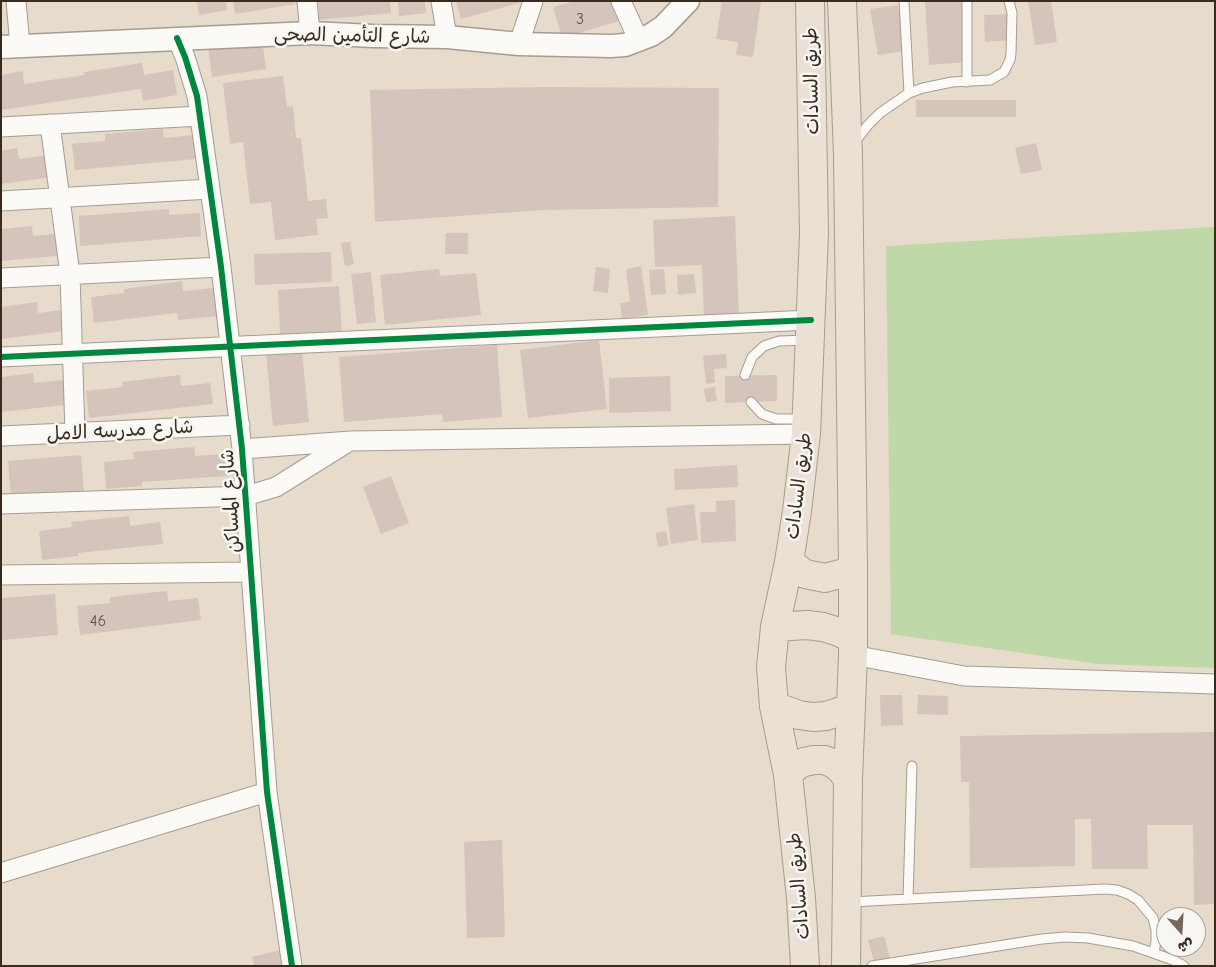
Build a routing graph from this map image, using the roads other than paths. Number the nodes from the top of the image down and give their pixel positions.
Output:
1 (16, 1) edge
2 (307, 1) edge
3 (441, 1) edge
4 (533, 1) edge
5 (621, 1) edge
6 (688, 1) edge
7 (810, 1) edge
8 (842, 1) edge
9 (904, 1) edge
10 (967, 1) edge
11 (1009, 1) edge
12 (310, 33) junction
13 (447, 37) junction
14 (177, 38) junction
15 (639, 41) junction
16 (519, 44) junction
17 (11, 47) edge
18 (967, 82) junction
19 (908, 93) junction
20 (200, 116) junction
21 (50, 124) junction
22 (1, 127) edge
23 (848, 154) junction
24 (210, 189) junction
25 (60, 198) junction
26 (1, 201) edge
27 (221, 267) junction
28 (70, 274) junction
29 (1, 278) edge
30 (811, 330) junction
31 (230, 347) junction
32 (73, 354) junction
33 (1, 357) edge
34 (746, 375) dead end
35 (751, 402) dead end
36 (240, 425) junction
37 (806, 427) junction
38 (75, 433) junction
39 (1, 436) edge
40 (351, 441) junction
41 (242, 449) junction
42 (246, 496) junction
43 (1, 504) edge
44 (789, 562) junction
45 (853, 567) junction
46 (251, 572) junction
47 (1, 575) edge
48 (775, 627) junction
49 (853, 647) junction
50 (1215, 684) edge
51 (774, 706) junction
52 (851, 708) junction
53 (912, 766) dead end
54 (788, 775) junction
55 (848, 779) junction
56 (267, 792) junction
57 (1, 873) edge
58 (908, 899) junction
59 (847, 902) junction
60 (1154, 953) junction
61 (292, 966) edge
62 (805, 966) edge
63 (846, 966) edge
64 (872, 966) edge
65 (1184, 966) edge

1 - 17 street
2 - 12 street
3 - 13 street
4 - 16 street
5 - 15 street
6 - 15 street, شارع التأمين الصحى
7 - 30 main road, طريق السادات
8 - 23 main road, طريق السادات
9 - 19 lane
10 - 18 lane
11 - 18 lane
12 - 13 street, شارع التأمين الصحى
12 - 14 street, شارع التأمين الصحى
13 - 16 street, شارع التأمين الصحى
14 - 17 street, شارع التأمين الصحى
14 - 20 street, شارع المساكن
15 - 16 street, شارع التأمين الصحى
18 - 19 lane
19 - 23 lane
20 - 21 street
20 - 24 street, شارع المساكن
21 - 22 street
21 - 25 street
23 - 45 main road, طريق السادات
24 - 25 street
24 - 27 street, شارع المساكن
25 - 26 street
25 - 28 street
27 - 28 street
27 - 31 street, شارع المساكن
28 - 29 street
28 - 32 street
30 - 31 street
30 - 34 lane
30 - 37 main road, طريق السادات
31 - 32 street
31 - 36 street, شارع المساكن
32 - 33 street
32 - 38 street
35 - 37 lane
36 - 38 street, شارع مدرسه الامل
36 - 41 street, شارع المساكن
37 - 40 street
37 - 44 main road, طريق السادات
38 - 39 street, شارع مدرسه الامل
40 - 41 street
40 - 42 street
41 - 42 street, شارع المساكن
42 - 43 street
42 - 46 street, شارع المساكن
44 - 45 main road
44 - 48 main road, طريق السادات
45 - 49 main road, طريق السادات
46 - 47 street
46 - 56 street, شارع المساكن
48 - 49 main road
48 - 51 main road, طريق السادات
49 - 50 street
49 - 52 main road, طريق السادات
51 - 52 main road
51 - 54 main road, طريق السادات
52 - 55 main road, طريق السادات
53 - 58 lane
54 - 55 main road
54 - 62 main road, طريق السادات
55 - 59 main road, طريق السادات
56 - 57 street
56 - 61 street, شارع المساكن
58 - 59 lane
58 - 60 lane
59 - 63 main road, طريق السادات
60 - 64 lane
60 - 65 lane

